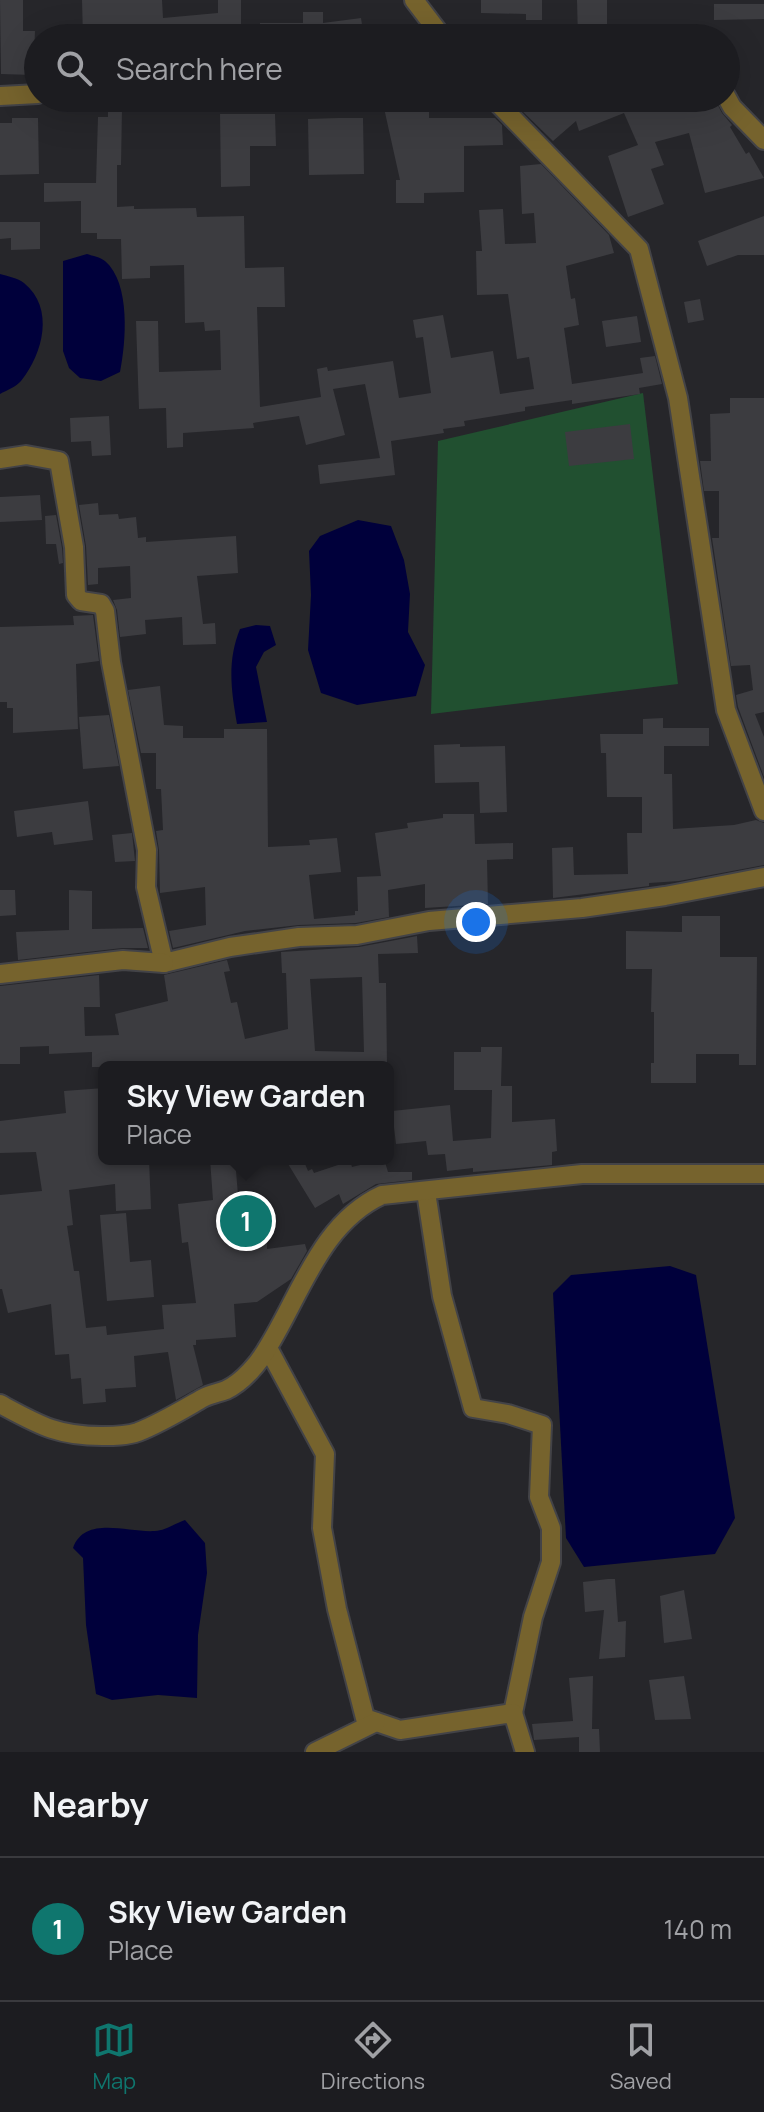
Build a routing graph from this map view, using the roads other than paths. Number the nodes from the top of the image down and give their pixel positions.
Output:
1 (414, 0) edge
2 (432, 24) edge
3 (24, 95) edge
4 (0, 96) edge
5 (507, 112) edge
6 (737, 112) edge
7 (764, 140) edge
8 (0, 459) edge
9 (764, 811) edge
10 (764, 877) edge
11 (164, 963) junction
12 (0, 974) edge
13 (764, 1174) edge
14 (426, 1192) junction
15 (268, 1348) junction
16 (0, 1404) edge
17 (513, 1713) junction
18 (376, 1722) junction
19 (315, 1752) edge
20 (525, 1752) edge

1 - 2 street
3 - 4 street
5 - 9 street
6 - 7 street
8 - 11 street
10 - 11 street
11 - 12 street
13 - 14 street
14 - 15 street
14 - 17 street
15 - 16 street
15 - 18 street
17 - 18 street
17 - 20 street
18 - 19 street

